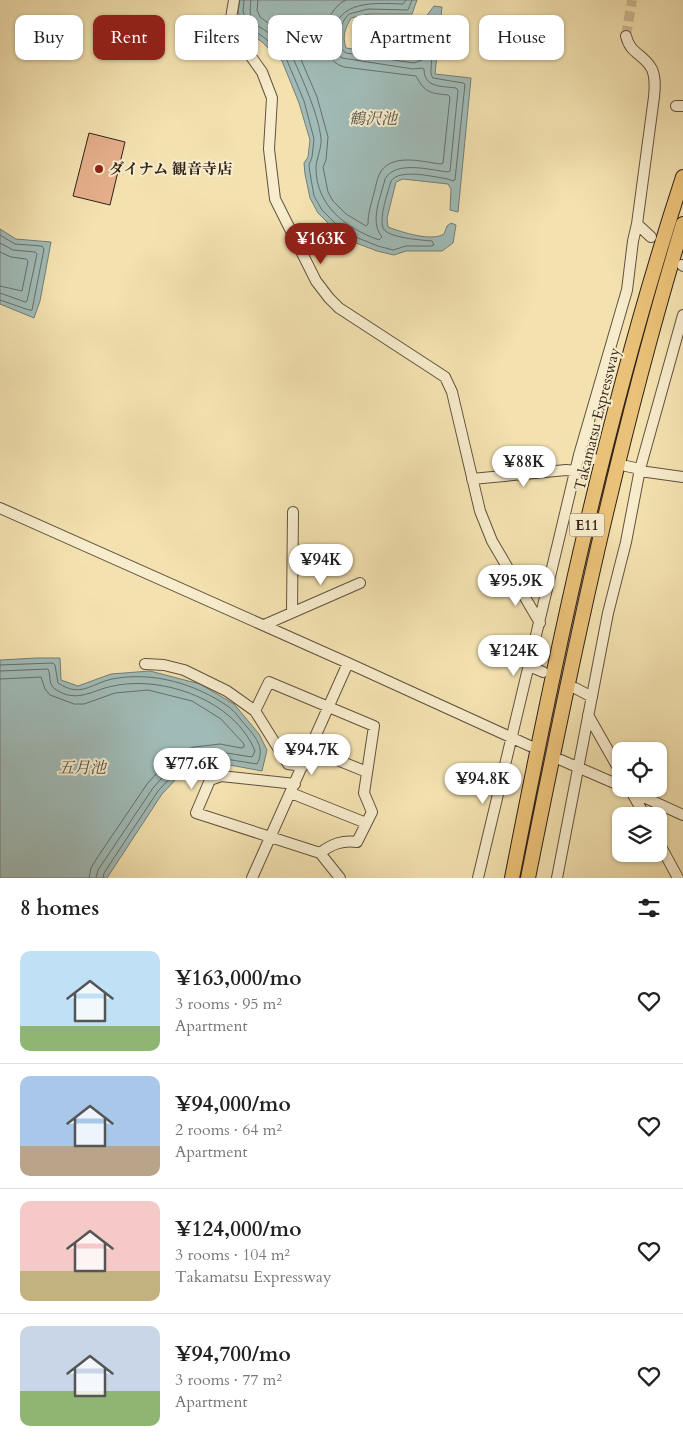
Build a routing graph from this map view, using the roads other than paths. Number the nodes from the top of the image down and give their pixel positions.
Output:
1 (234, 0) edge
2 (626, 36) tunnel mouth
3 (683, 177) edge
4 (637, 224) junction
5 (683, 224) edge
6 (651, 237) dead end
7 (683, 315) edge
8 (579, 456) junction
9 (594, 459) dead end
10 (626, 466) dead end
11 (640, 470) junction
12 (575, 471) junction
13 (683, 477) edge
14 (472, 479) junction
15 (0, 508) edge
16 (293, 512) dead end
17 (360, 583) dead end
18 (292, 612) junction
19 (540, 623) junction
20 (264, 625) junction
21 (348, 663) junction
22 (145, 664) dead end
23 (529, 666) junction
24 (543, 672) dead end
25 (575, 688) dead end
26 (592, 697) junction
27 (329, 706) junction
28 (255, 711) junction
29 (588, 715) junction
30 (512, 737) junction
31 (530, 746) dead end
32 (310, 749) junction
33 (612, 757) edge
34 (561, 760) dead end
35 (303, 766) junction
36 (578, 767) junction
37 (367, 772) junction
38 (612, 782) edge
39 (293, 788) junction
40 (644, 797) edge
41 (683, 815) edge
42 (366, 823) junction
43 (271, 838) junction
44 (320, 853) junction
45 (667, 858) edge
46 (252, 878) edge
47 (340, 878) edge
48 (478, 878) edge
49 (512, 878) edge
50 (528, 878) edge
51 (558, 878) edge
52 (678, 878) edge

1 - 14 street
2 - 4 street
3 - 49 highway, Takamatsu Expressway / E11
4 - 6 street
4 - 8 street
5 - 50 highway, Takamatsu Expressway / E11
7 - 11 street
8 - 9 street
8 - 12 street
10 - 11 street
11 - 13 street
11 - 26 street
12 - 14 street
12 - 19 street
14 - 19 street
15 - 20 street
16 - 18 street
17 - 18 street
18 - 20 street
19 - 23 street
20 - 21 street
21 - 27 street
21 - 30 street
22 - 28 street
23 - 24 street
23 - 30 street
25 - 26 street
26 - 29 street
27 - 28 street
27 - 32 street
27 - 37 street
28 - 35 street
29 - 33 street
29 - 36 street
30 - 31 street
30 - 48 street
32 - 35 street
32 - 37 street
34 - 36 street
35 - 39 street
36 - 38 street
36 - 51 street
37 - 42 street
39 - 42 street
39 - 43 street
39 - 43 street
40 - 41 street
42 - 44 street
43 - 44 street
43 - 46 street
44 - 47 street
45 - 52 street

